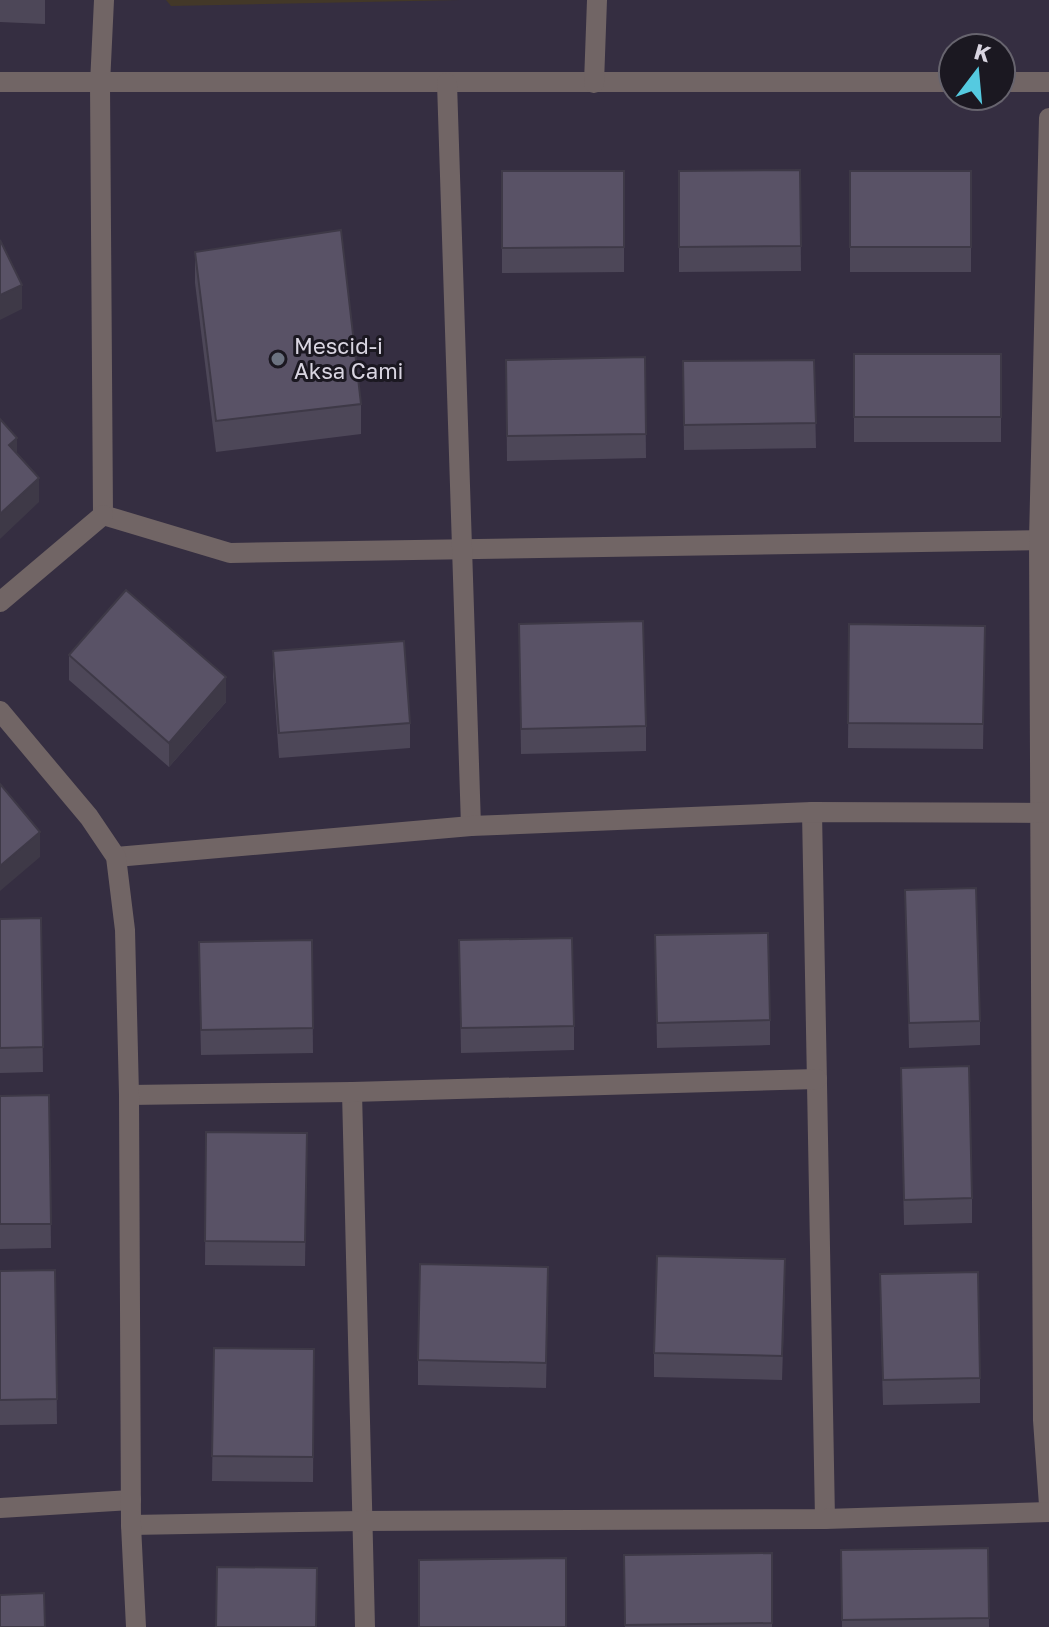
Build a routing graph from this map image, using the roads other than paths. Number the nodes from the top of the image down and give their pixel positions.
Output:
1 (104, 0) edge
2 (597, 0) edge
3 (0, 82) edge
4 (937, 82) edge
5 (1017, 82) edge
6 (1049, 82) edge
7 (447, 83) junction
8 (594, 83) junction
9 (100, 84) junction
10 (1049, 118) edge
11 (103, 515) junction
12 (1044, 540) edge
13 (463, 550) junction
14 (0, 602) edge
15 (0, 711) edge
16 (812, 812) junction
17 (1045, 813) edge
18 (471, 826) junction
19 (116, 857) junction
20 (817, 1079) junction
21 (352, 1092) junction
22 (129, 1095) junction
23 (1046, 1420) edge
24 (131, 1500) junction
25 (1049, 1505) edge
26 (0, 1508) edge
27 (1049, 1512) edge
28 (825, 1519) junction
29 (361, 1521) junction
30 (131, 1525) junction
31 (136, 1627) edge
32 (365, 1627) edge

1 - 9 street
2 - 8 street
3 - 9 street
4 - 8 street
5 - 6 street
7 - 8 street
7 - 9 street
7 - 13 street
9 - 11 street
10 - 12 street
11 - 13 street
11 - 14 street
12 - 13 street
12 - 17 street
13 - 18 street
15 - 19 street
16 - 17 street
16 - 18 street
16 - 20 street
17 - 23 street
18 - 19 street
19 - 22 street
20 - 21 street
20 - 28 street
21 - 22 street
21 - 29 street
22 - 24 street
23 - 25 street
24 - 26 street
24 - 30 street
27 - 28 street
28 - 29 street
29 - 30 street
29 - 32 street
30 - 31 street

